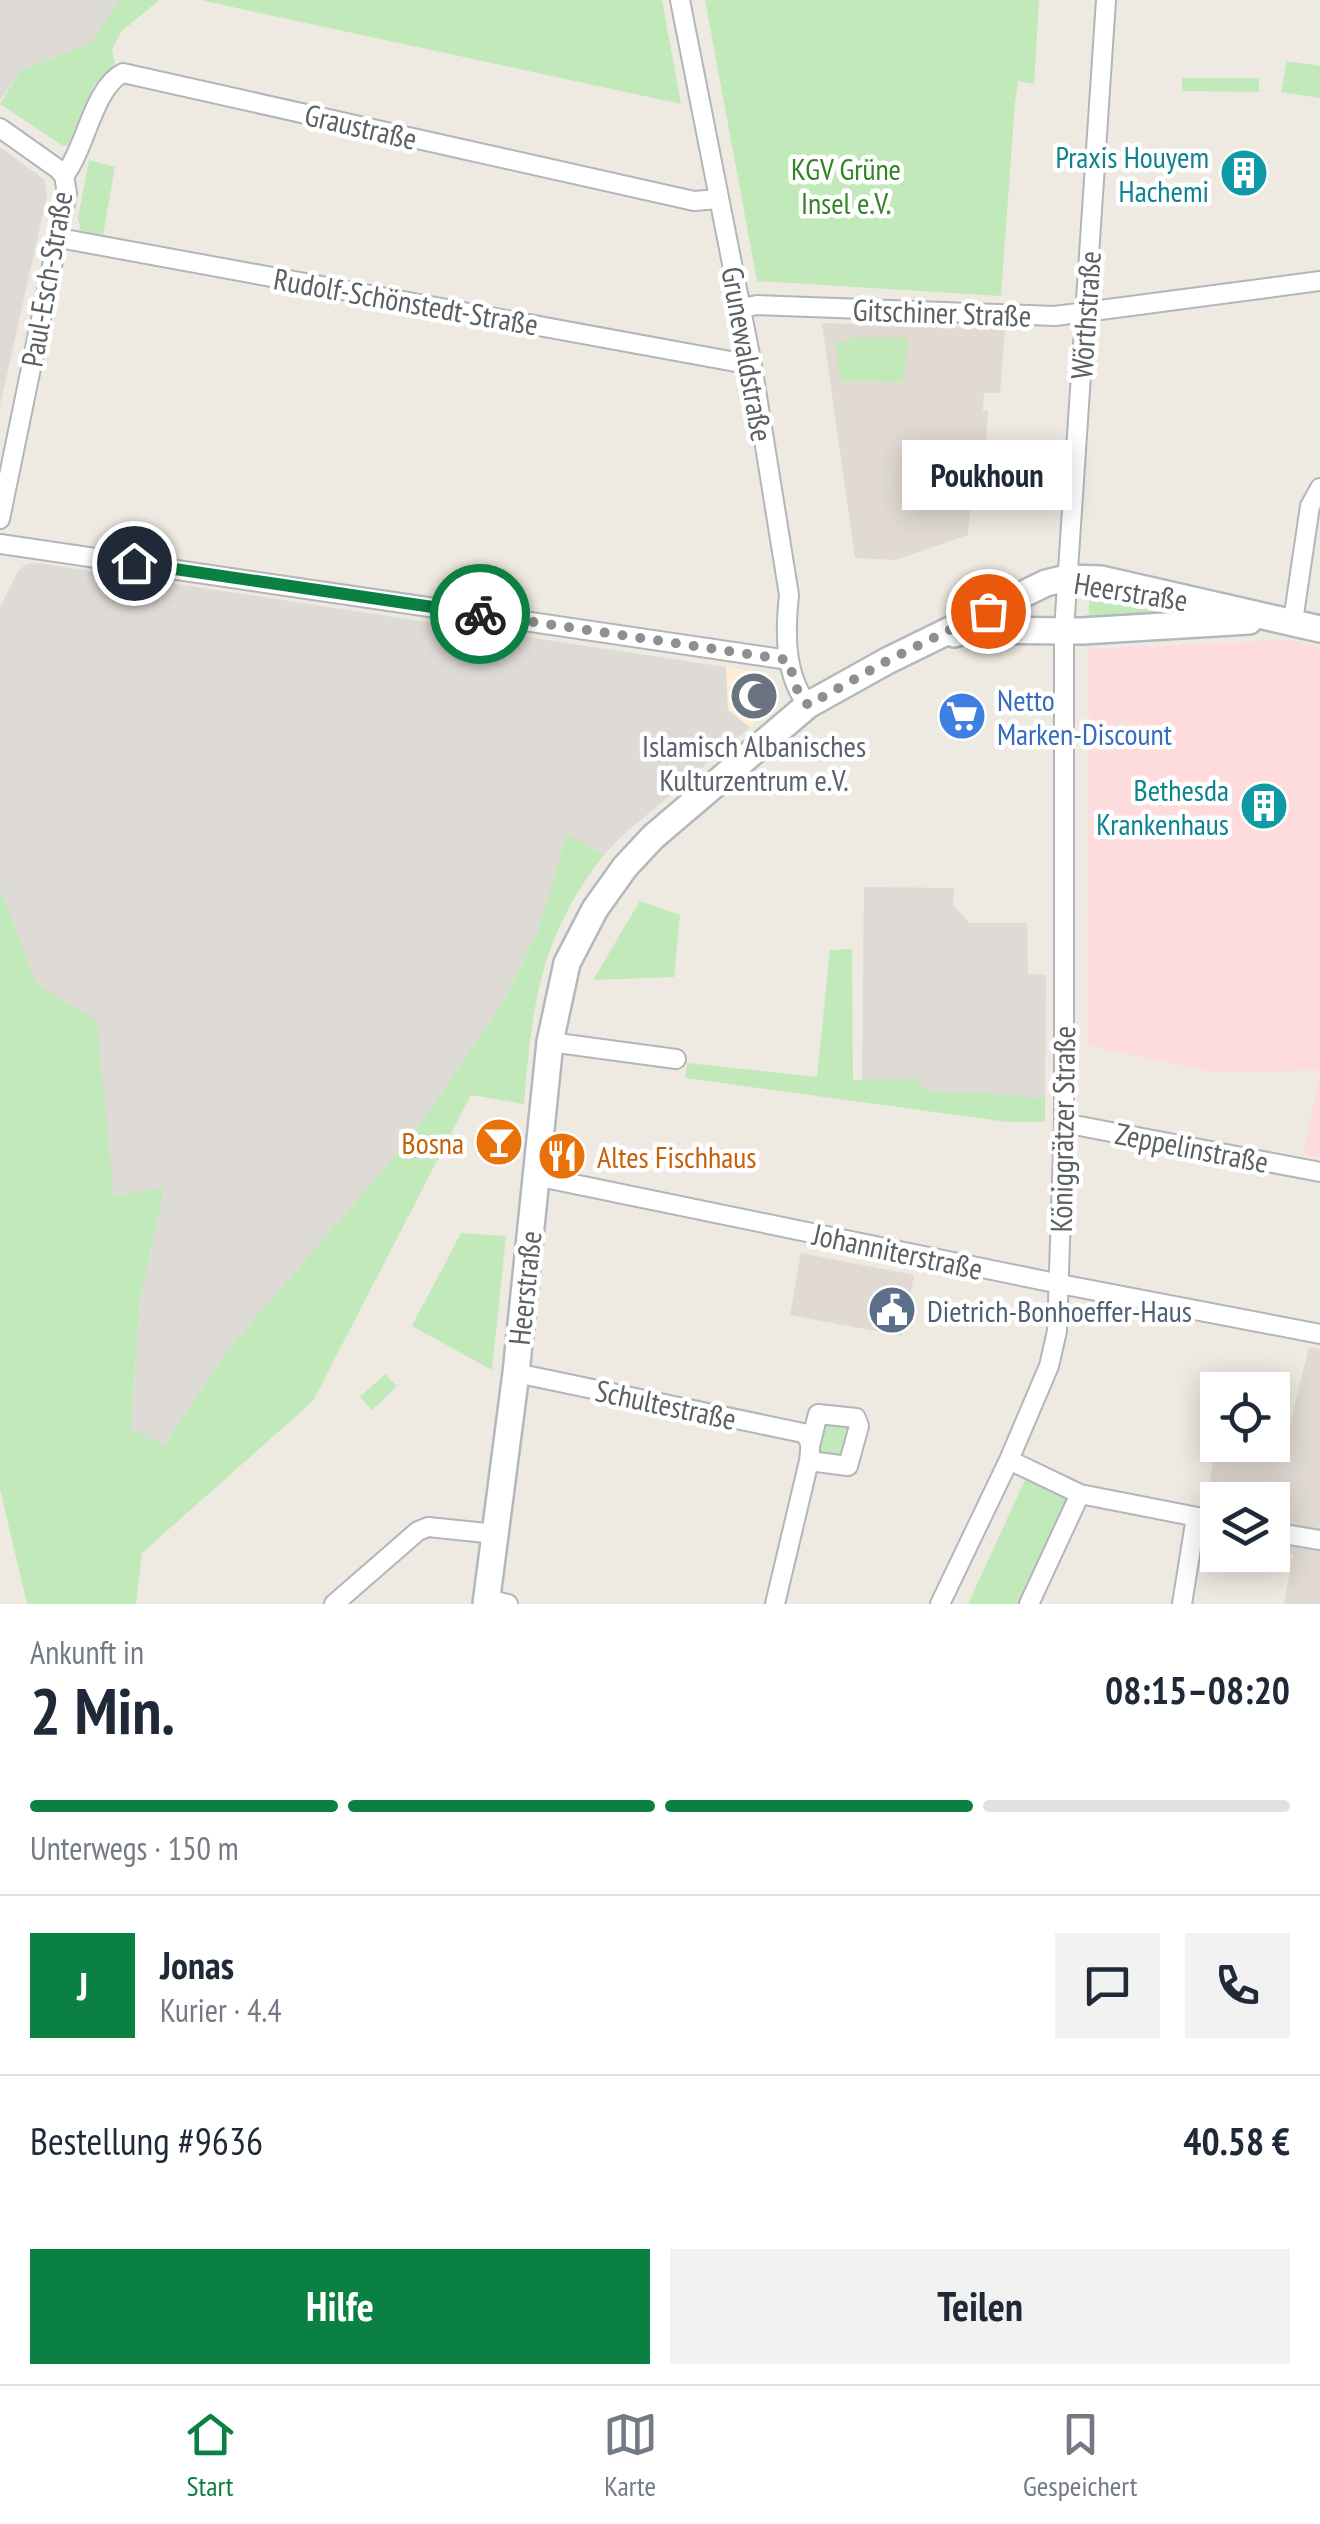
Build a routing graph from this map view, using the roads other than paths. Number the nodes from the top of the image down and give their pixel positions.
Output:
1 (680, 0) edge
2 (1106, 0) edge
3 (0, 128) edge
4 (64, 176) junction
5 (718, 198) junction
6 (59, 238) junction
7 (1320, 280) edge
8 (742, 308) junction
9 (1085, 314) junction
10 (752, 365) junction
11 (1320, 488) edge
12 (0, 519) edge
13 (0, 544) edge
14 (1067, 578) junction
15 (1288, 620) junction
16 (1320, 629) edge
17 (1064, 630) junction
18 (930, 639) junction
19 (788, 660) junction
20 (808, 705) junction
21 (550, 1042) junction
22 (676, 1059) dead end
23 (1064, 1122) junction
24 (1320, 1172) edge
25 (535, 1176) junction
26 (1060, 1284) junction
27 (1320, 1334) edge
28 (516, 1373) junction
29 (1009, 1460) junction
30 (1080, 1494) junction
31 (1196, 1517) junction
32 (1200, 1518) edge
33 (496, 1534) junction
34 (1290, 1535) edge
35 (1320, 1540) edge
36 (492, 1603) edge
37 (334, 1604) edge
38 (774, 1604) edge
39 (940, 1604) edge
40 (1030, 1604) edge
41 (1182, 1604) edge

1 - 5 street, Grunewaldstraße
2 - 9 street, Wörthstraße
3 - 4 street, Paul-Esch-Straße
4 - 5 street, Graustraße
4 - 6 street, Paul-Esch-Straße
5 - 8 street, Grunewaldstraße
6 - 10 street, Rudolf-Schönstedt-Straße
6 - 12 street, Paul-Esch-Straße
7 - 9 street, Gitschiner Straße
8 - 9 street, Gitschiner Straße
8 - 10 street, Grunewaldstraße
9 - 14 street, Wörthstraße
10 - 19 street, Grunewaldstraße
11 - 15 street
13 - 19 street
14 - 15 street, Heerstraße
14 - 17 street, Wörthstraße
14 - 18 street, Heerstraße
15 - 16 street, Heerstraße
15 - 17 street, Heerstraße
17 - 18 street, Heerstraße
17 - 23 street, Königgrätzer Straße
18 - 20 street, Heerstraße
19 - 20 street, Grunewaldstraße
20 - 21 street, Heerstraße
21 - 22 street
21 - 25 street, Heerstraße
23 - 24 street, Zeppelinstraße
23 - 26 street, Königgrätzer Straße
25 - 26 street, Johanniterstraße
25 - 28 street, Heerstraße
26 - 27 street, Johanniterstraße
26 - 29 street, Königgrätzer Straße
28 - 33 street, Heerstraße
28 - 38 street, Schultestraße
29 - 30 street
29 - 39 street, Königgrätzer Straße
30 - 31 street
30 - 40 street
31 - 32 street
31 - 41 street
33 - 36 street, Heerstraße
33 - 37 street
34 - 35 street

